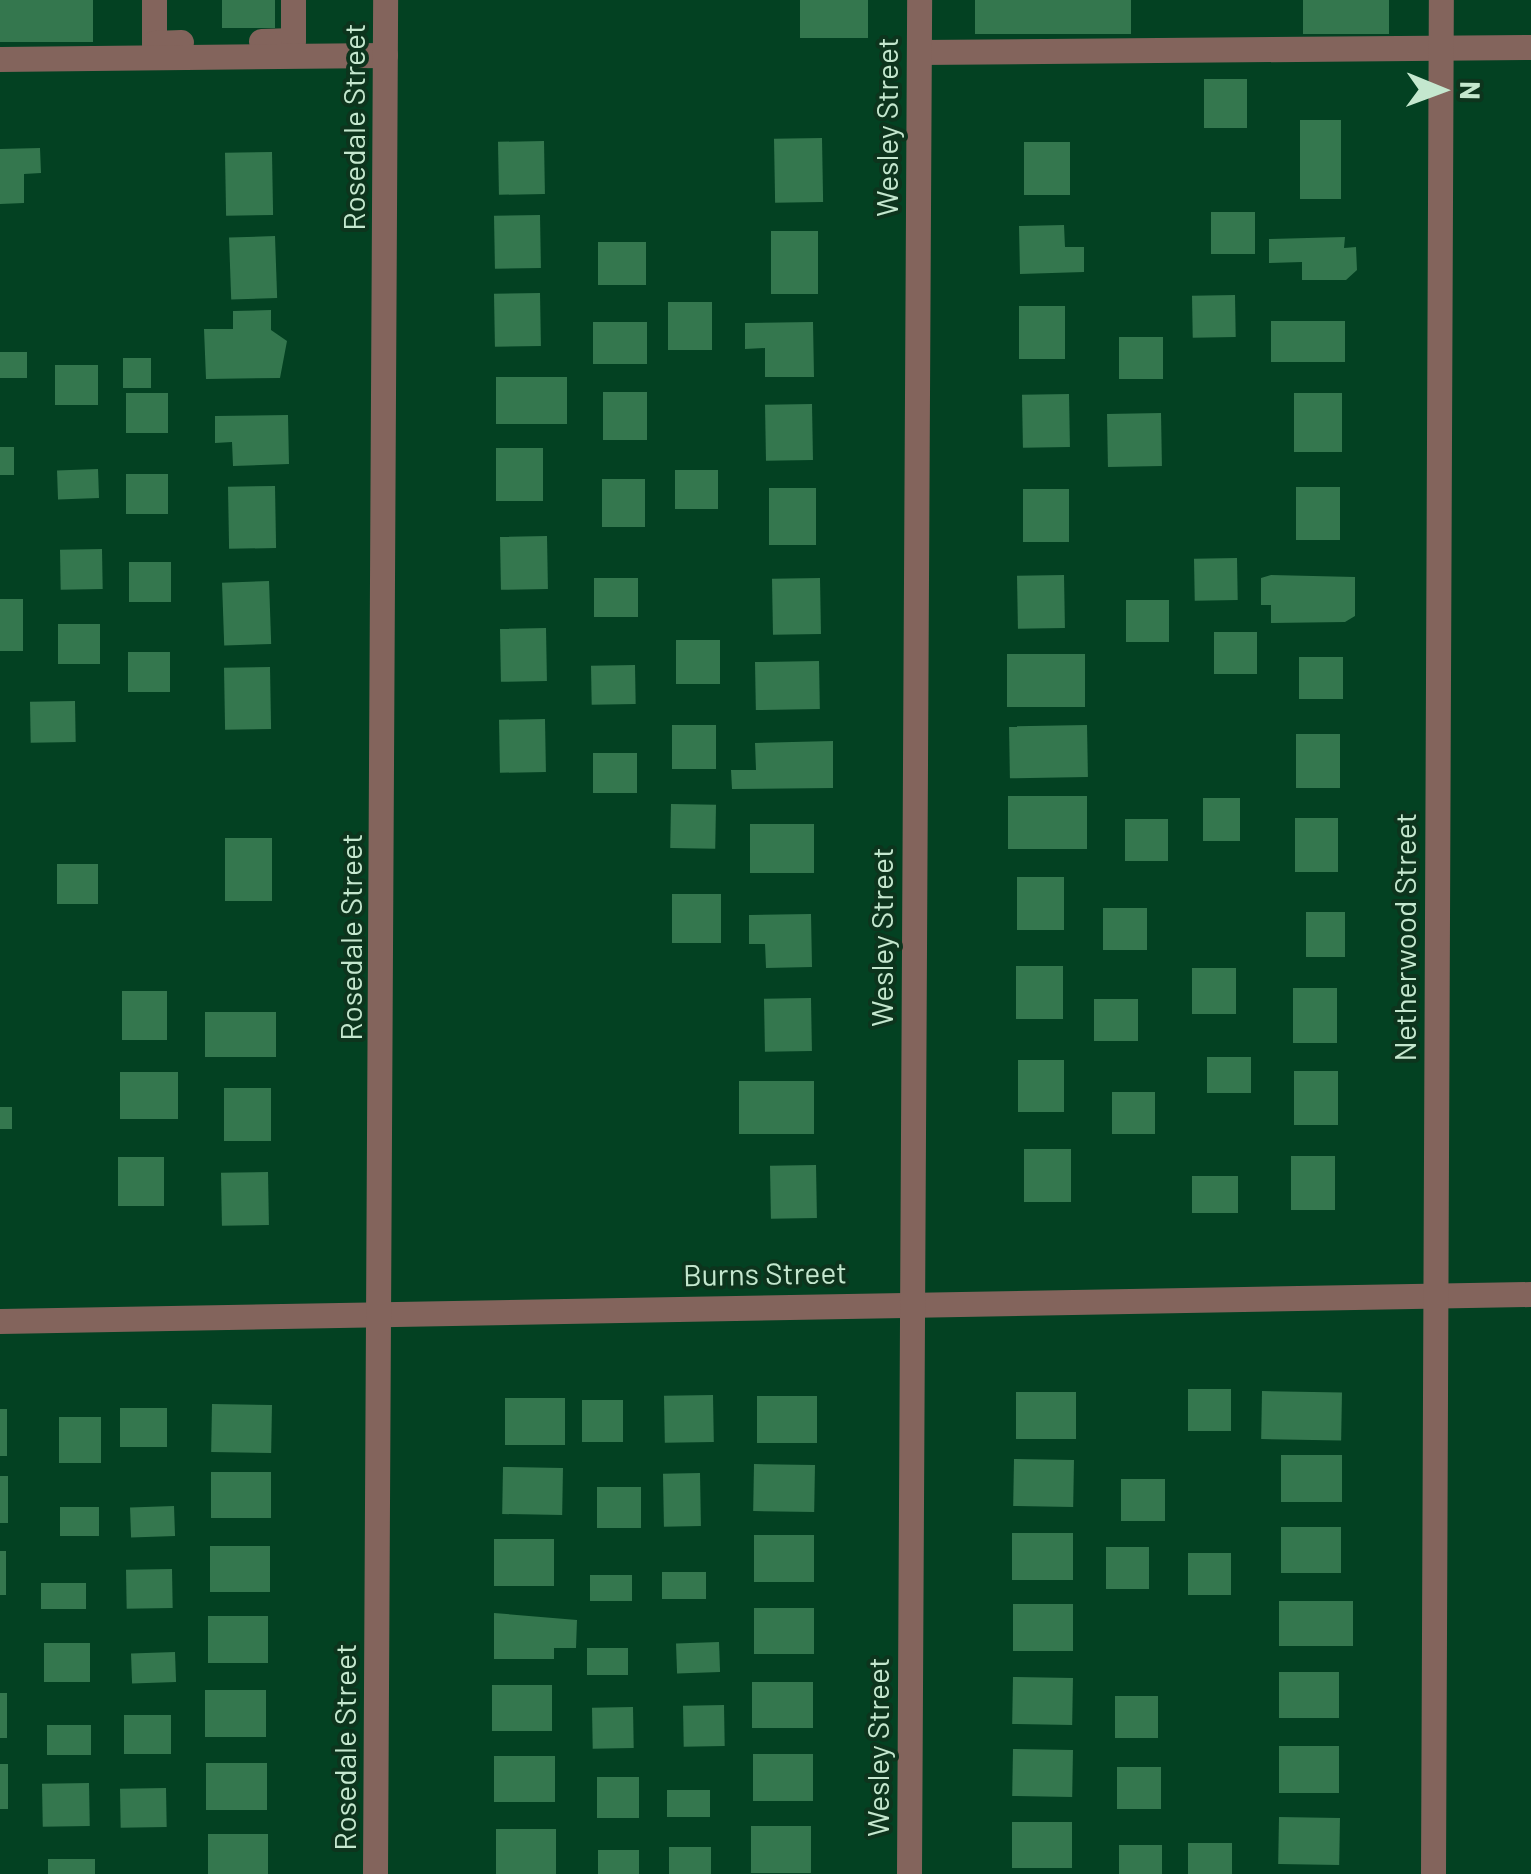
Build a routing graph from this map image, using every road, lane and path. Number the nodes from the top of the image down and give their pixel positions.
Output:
1 (154, 0) edge
2 (293, 0) edge
3 (385, 0) edge
4 (919, 0) edge
5 (1441, 0) edge
6 (1531, 47) edge
7 (1441, 48) junction
8 (919, 52) junction
9 (386, 55) junction
10 (0, 58) edge
11 (1531, 1294) edge
12 (1434, 1295) junction
13 (912, 1303) junction
14 (379, 1312) junction
15 (0, 1321) edge
16 (375, 1874) edge
17 (908, 1874) edge
18 (1434, 1874) edge

1 - 2 street
3 - 9 street, Rosedale Street
4 - 8 street, Wesley Street
5 - 7 street, Netherwood Street
6 - 7 street
7 - 8 street
7 - 12 street, Netherwood Street
8 - 13 street, Wesley Street
9 - 10 street
9 - 14 street, Rosedale Street
11 - 12 street, Burns Street
12 - 13 street, Burns Street
12 - 18 street, Netherwood Street
13 - 14 street, Burns Street
13 - 17 street, Wesley Street
14 - 15 street, Burns Street
14 - 16 street, Rosedale Street

